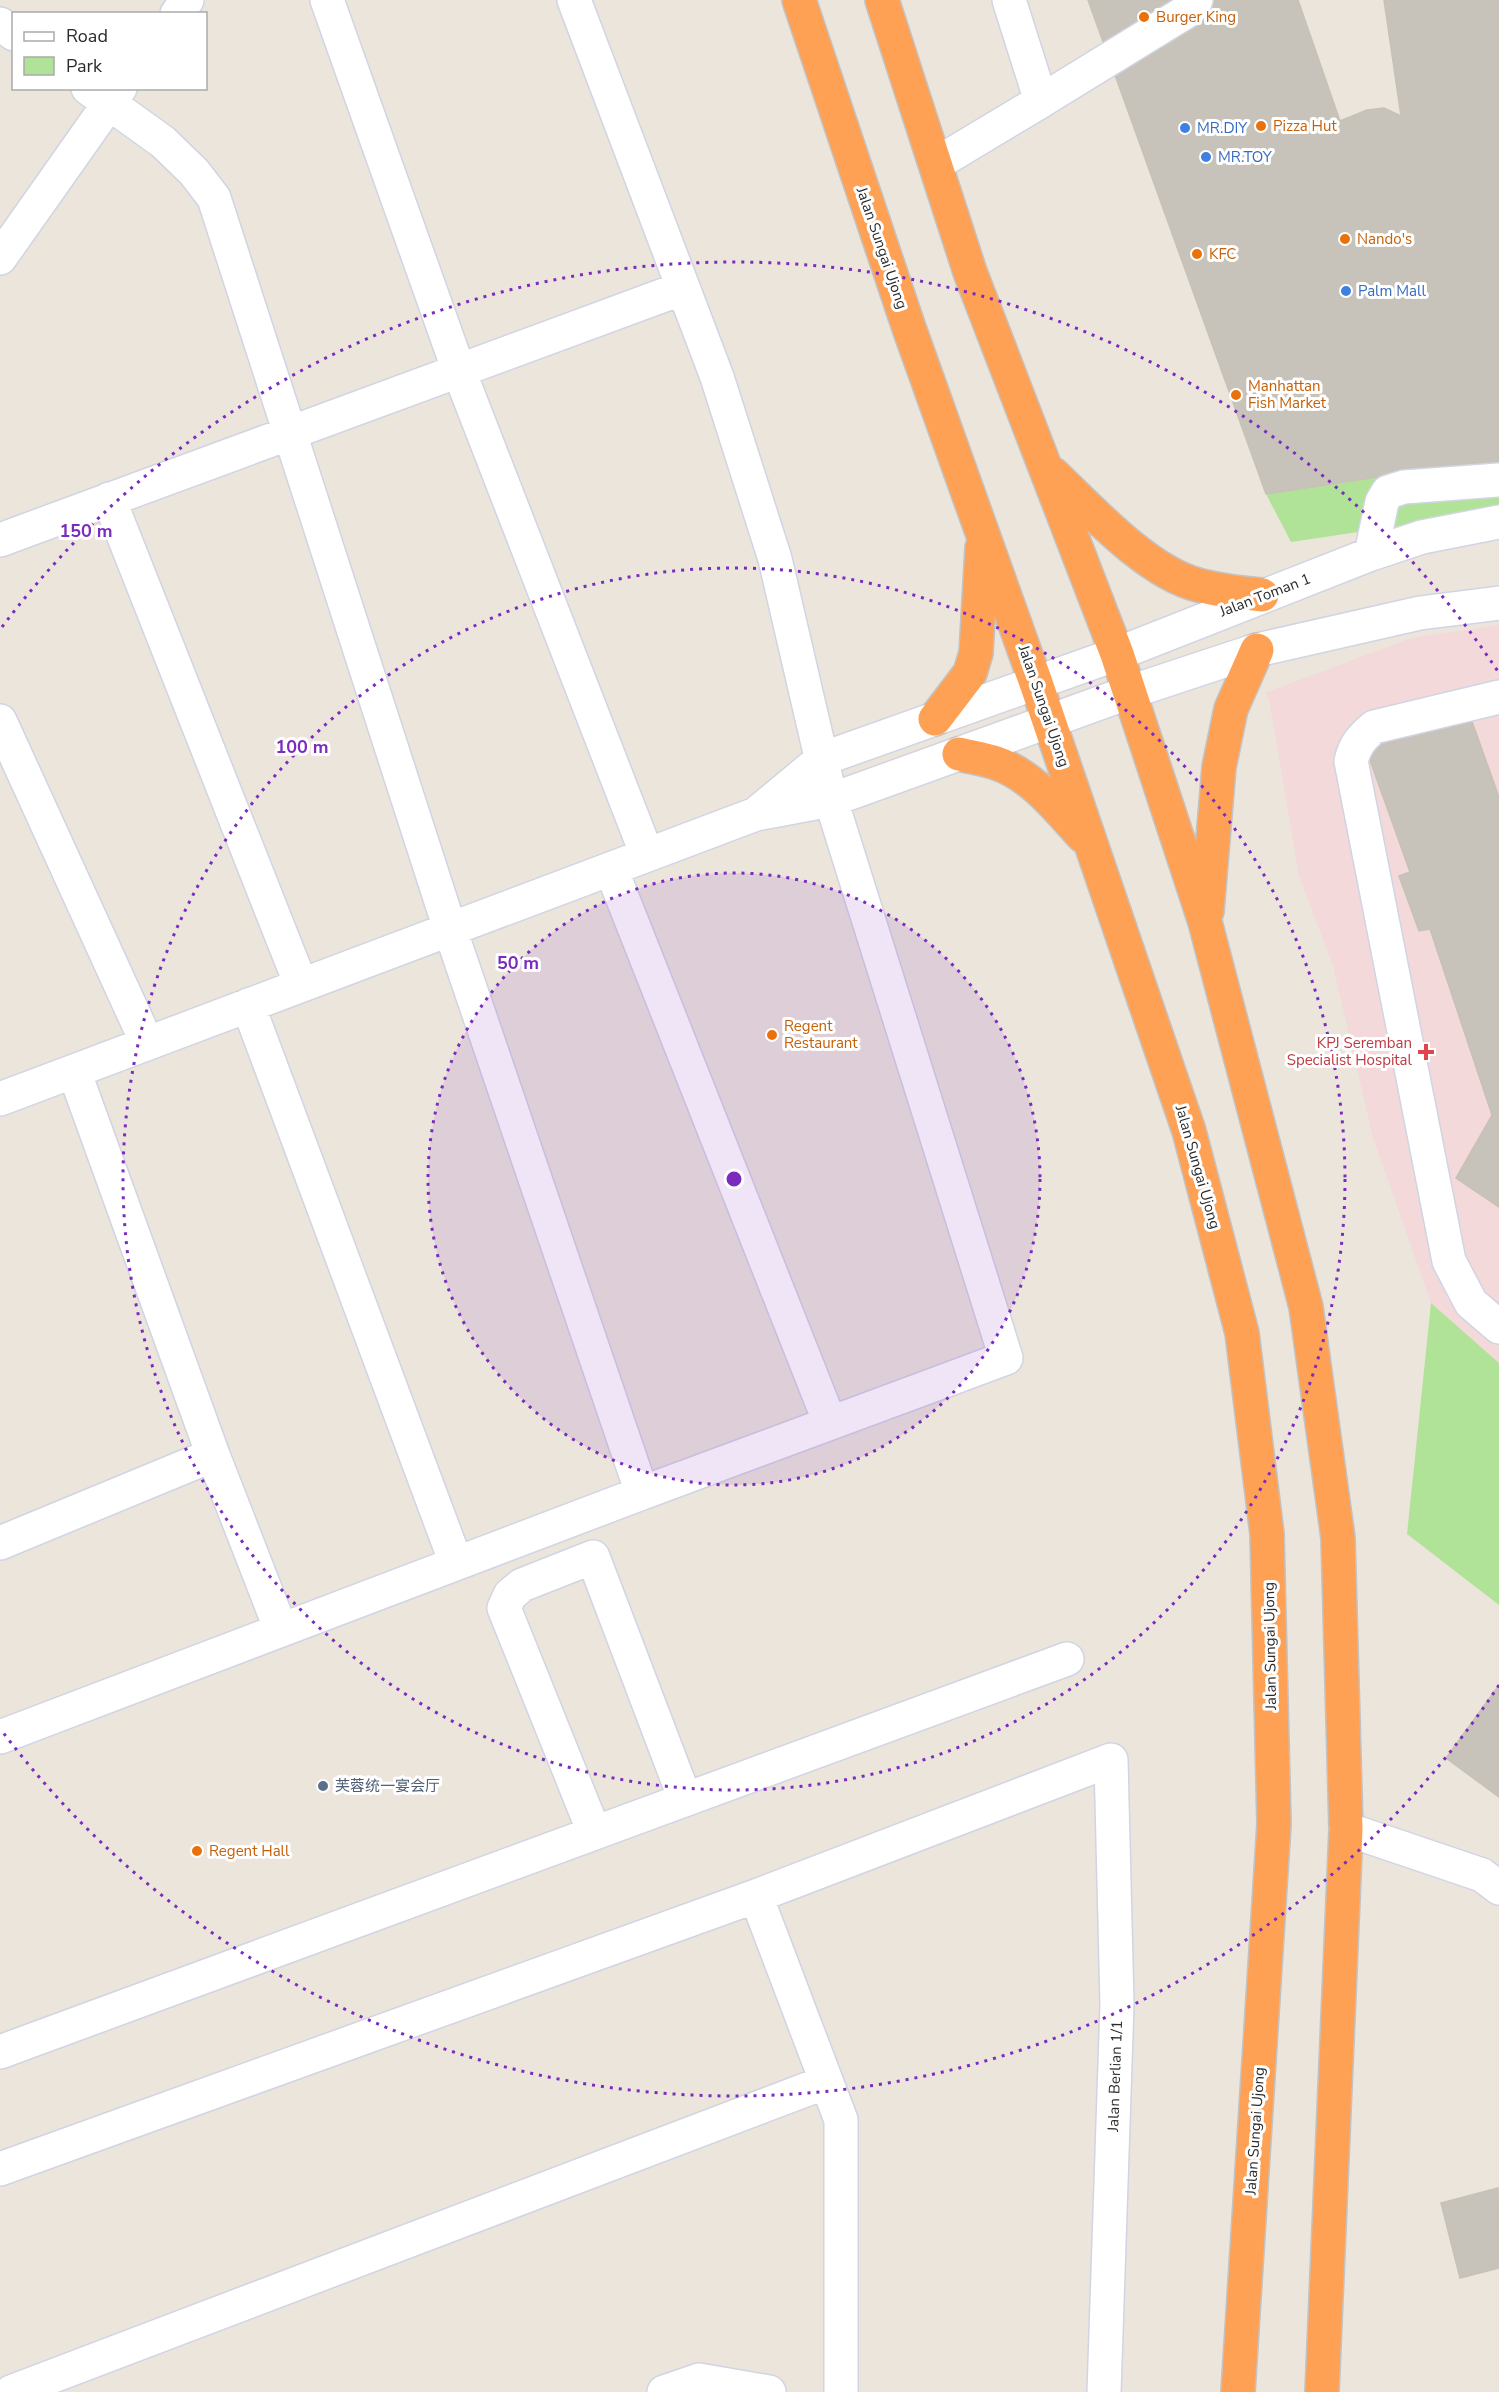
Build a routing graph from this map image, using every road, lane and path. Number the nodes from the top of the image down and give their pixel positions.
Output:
1 (327, 0) edge
2 (574, 0) edge
3 (799, 0) edge
4 (882, 0) edge
5 (1009, 0) edge
6 (1196, 0) edge
7 (106, 93) edge
8 (1041, 101) junction
9 (936, 164) junction
10 (0, 258) edge
11 (683, 288) junction
12 (459, 371) junction
13 (290, 433) junction
14 (1047, 468) junction
15 (1499, 480) edge
16 (109, 499) junction
17 (1499, 522) edge
18 (982, 533) junction
19 (0, 540) edge
20 (1371, 554) junction
21 (1262, 595) junction
22 (1499, 603) edge
23 (1257, 650) junction
24 (1117, 654) junction
25 (1036, 683) junction
26 (1130, 692) junction
27 (1499, 697) edge
28 (935, 719) junction
29 (1050, 721) junction
30 (0, 722) edge
31 (959, 754) junction
32 (822, 759) junction
33 (831, 800) junction
34 (756, 814) junction
35 (1092, 846) junction
36 (647, 855) junction
37 (611, 869) junction
38 (1205, 922) junction
39 (450, 929) junction
40 (301, 985) junction
41 (248, 1005) junction
42 (147, 1043) junction
43 (74, 1071) junction
44 (0, 1099) edge
45 (1499, 1327) edge
46 (830, 1423) junction
47 (213, 1455) junction
48 (642, 1493) junction
49 (0, 1543) edge
50 (456, 1563) junction
51 (281, 1630) junction
52 (1067, 1659) dead end
53 (0, 1737) edge
54 (685, 1799) junction
55 (1346, 1829) junction
56 (594, 1832) junction
57 (1499, 1888) edge
58 (756, 1896) junction
59 (0, 2051) edge
60 (826, 2082) junction
61 (0, 2169) edge
62 (11, 2392) edge
63 (664, 2392) edge
64 (769, 2392) edge
65 (841, 2392) edge
66 (1104, 2392) edge
67 (1238, 2392) edge
68 (1322, 2392) edge

1 - 12 street
2 - 11 street
3 - 18 highway, Jalan Sungai Ujong
4 - 9 highway
5 - 8 street
6 - 8 street
7 - 10 street
7 - 13 street
8 - 9 street
9 - 14 highway
11 - 12 street
11 - 32 street
12 - 13 street
12 - 36 street
13 - 16 street
13 - 39 street
14 - 21 highway
14 - 24 highway
15 - 20 street
16 - 19 street
16 - 40 street
17 - 20 street, Jalan Toman 1
18 - 25 highway, Jalan Sungai Ujong
18 - 28 highway
20 - 21 street, Jalan Toman 1
21 - 24 street, Jalan Toman 1
22 - 23 street
23 - 26 street
23 - 38 highway
24 - 25 street, Jalan Toman 1
24 - 26 highway
25 - 28 street, Jalan Toman 1
25 - 29 highway, Jalan Sungai Ujong
26 - 29 street
26 - 38 highway
27 - 45 street
28 - 32 street, Jalan Toman 1
29 - 31 street
29 - 35 highway, Jalan Sungai Ujong
30 - 42 street
31 - 33 street
31 - 35 highway
32 - 33 street
32 - 34 street
33 - 34 street
33 - 46 street
34 - 36 street
35 - 67 highway, Jalan Sungai Ujong
36 - 37 street
37 - 39 street
37 - 46 street
38 - 55 highway
39 - 40 street
39 - 48 street
40 - 41 street
41 - 42 street
41 - 50 street
42 - 43 street
43 - 44 street
43 - 47 street
46 - 48 street
47 - 49 street
47 - 51 street
48 - 50 street
50 - 51 street
51 - 53 street
52 - 54 street
54 - 56 street
54 - 56 street
55 - 57 street
55 - 68 highway
56 - 59 street
58 - 60 street
58 - 61 street
58 - 66 street, Jalan Berlian 1/1
60 - 62 street
60 - 65 street
63 - 64 street

